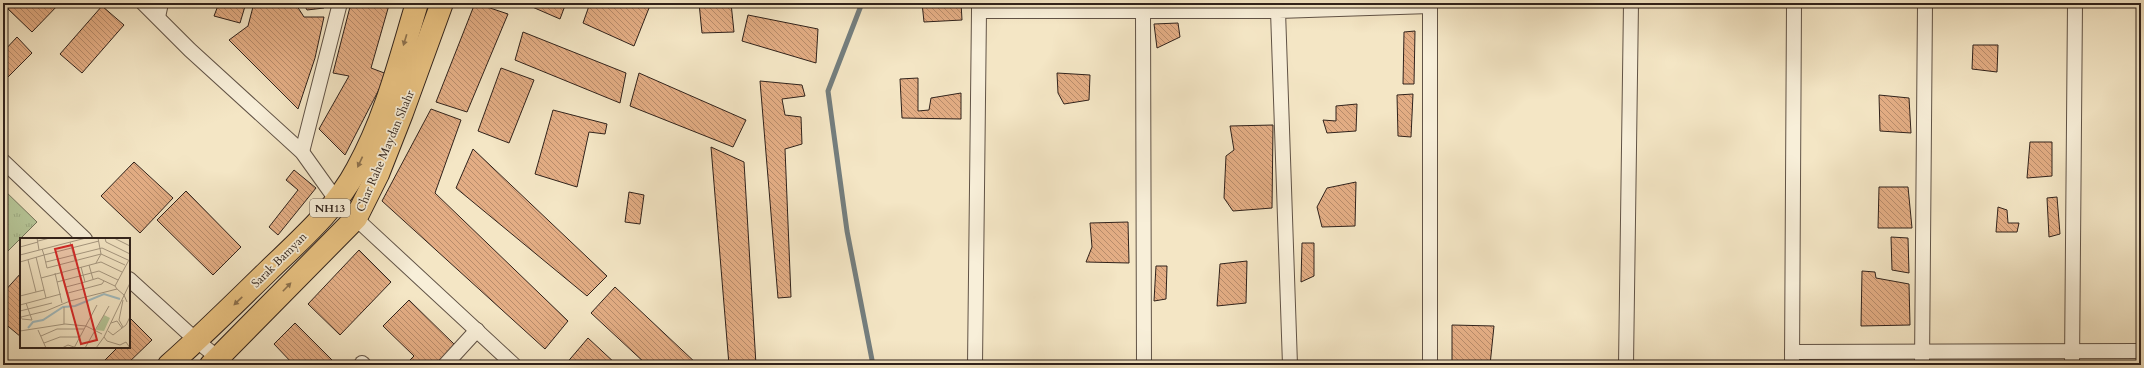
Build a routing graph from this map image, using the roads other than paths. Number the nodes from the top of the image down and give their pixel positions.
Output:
1 (143, 3) edge
2 (161, 3) edge
3 (340, 3) edge
4 (417, 3) edge
5 (442, 3) edge
6 (1631, 3) edge
7 (1794, 3) edge
8 (1925, 3) edge
9 (2075, 3) edge
10 (1430, 4) edge
11 (979, 7) edge
12 (1143, 11) junction
13 (1278, 11) junction
14 (158, 17) junction
15 (302, 152) junction
16 (3, 162) edge
17 (337, 201) junction
18 (356, 218) junction
19 (84, 238) edge
20 (130, 280) edge
21 (477, 330) junction
22 (197, 341) junction
23 (2072, 351) junction
24 (2141, 351) edge
25 (1792, 358) edge
26 (1922, 358) edge
27 (219, 362) edge
28 (168, 365) edge
29 (445, 365) edge
30 (514, 365) edge
31 (975, 365) edge
32 (1144, 365) edge
33 (1290, 365) edge
34 (1430, 365) edge
35 (1626, 365) edge
36 (2072, 365) edge

1 - 14 street
2 - 14 street
3 - 15 street
4 -> 17 main road, Sarak Bamyan / NH13
5 - 18 main road, Char Rahe Maydan Shahr / NH13
6 - 35 street
7 - 25 street
8 - 26 street
9 - 23 street
10 - 13 street
10 - 34 street
11 - 12 street
11 - 31 street
12 - 13 street
12 - 32 street
13 - 33 street
14 - 15 street
15 - 17 street
16 - 19 street
17 - 18 street
17 -> 22 main road, Sarak Bamyan / NH13
18 - 21 street
27 -> 18 main road, Char Rahe Maydan Shahr / NH13
20 - 22 street
21 - 29 street
21 - 30 street
22 - 27 street
22 - 28 main road, Sarak Bamyan / NH13
23 - 24 street
23 - 26 street
23 - 36 street
25 - 26 street

